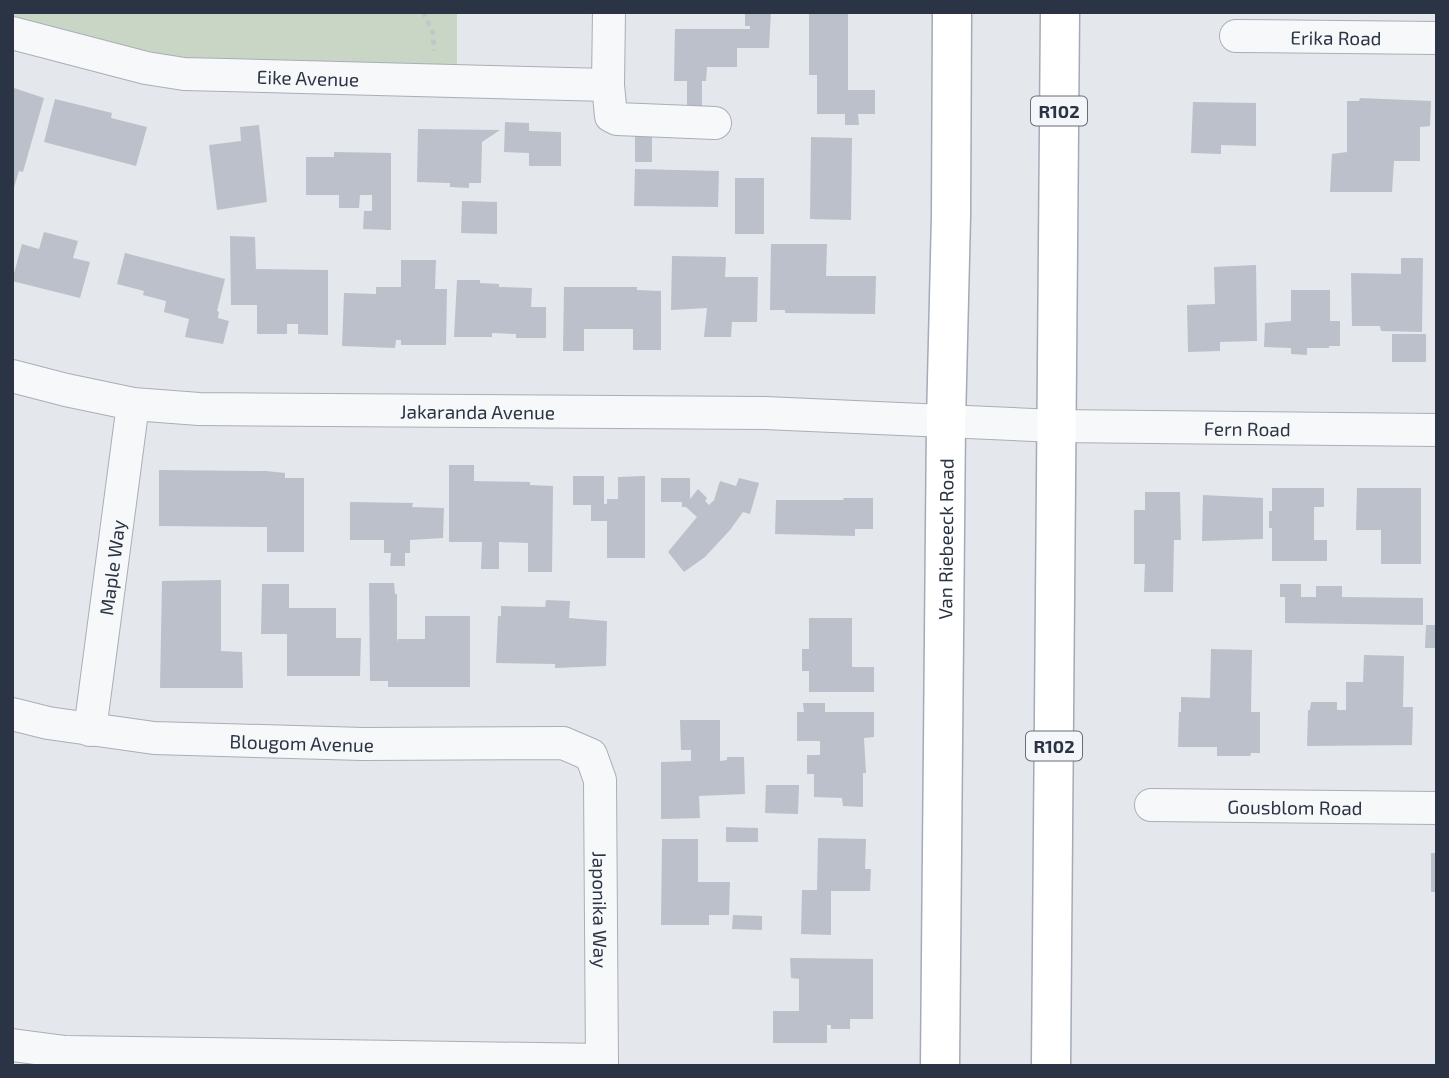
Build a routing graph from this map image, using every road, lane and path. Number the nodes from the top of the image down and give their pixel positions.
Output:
1 (423, 12) edge
2 (609, 12) edge
3 (953, 12) edge
4 (1060, 12) edge
5 (1367, 25) edge
6 (12, 33) edge
7 (1236, 36) dead end
8 (1437, 38) edge
9 (435, 80) junction
10 (608, 85) junction
11 (715, 123) dead end
12 (12, 376) edge
13 (133, 404) junction
14 (946, 422) junction
15 (1056, 426) junction
16 (1437, 430) edge
17 (12, 714) edge
18 (90, 730) junction
19 (592, 755) joint
20 (1152, 805) dead end
21 (1437, 808) edge
22 (12, 1045) edge
23 (312, 1061) edge
24 (602, 1063) edge
25 (940, 1066) edge
26 (1051, 1066) edge

1 - 9 path
2 - 10 street
3 - 14 main road, Van Riebeeck Road
4 - 15 main road, R102
5 - 7 street, Erika Road
5 - 8 street, Erika Road
6 - 9 street, Eike Avenue
9 - 10 street, Eike Avenue
10 - 11 street
12 - 13 street, Jakaranda Avenue
13 - 14 street, Jakaranda Avenue
13 - 18 street, Maple Way
14 - 15 street, Jakaranda Avenue
14 - 25 main road, Van Riebeeck Road
15 - 16 street, Fern Road
15 - 26 main road, R102
17 - 18 street, Blougom Avenue
18 - 19 street, Blougom Avenue
19 - 24 street, Japonika Way
20 - 21 street, Gousblom Road
22 - 23 street
23 - 24 street

